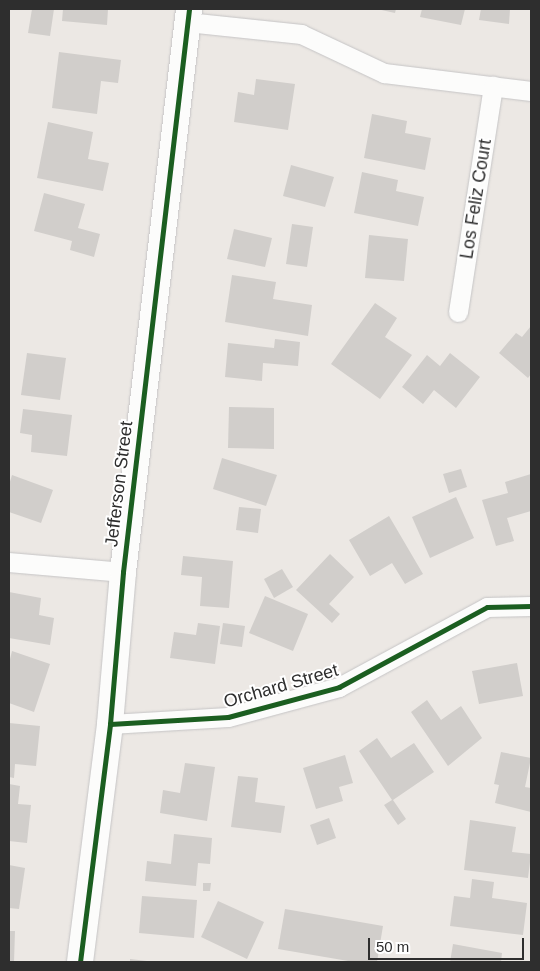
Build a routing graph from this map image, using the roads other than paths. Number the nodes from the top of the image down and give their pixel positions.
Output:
1 (188, 15) edge
2 (493, 86) junction
3 (531, 91) edge
4 (458, 312) dead end
5 (9, 562) edge
6 (123, 572) junction
7 (531, 606) edge
8 (110, 724) junction
9 (80, 962) edge

1 - 2 street
1 - 6 street, Jefferson Street
2 - 3 street
2 - 4 street, Los Feliz Court
5 - 6 street
6 - 8 street, Jefferson Street
7 - 8 street, Orchard Street
8 - 9 street, Jefferson Street

